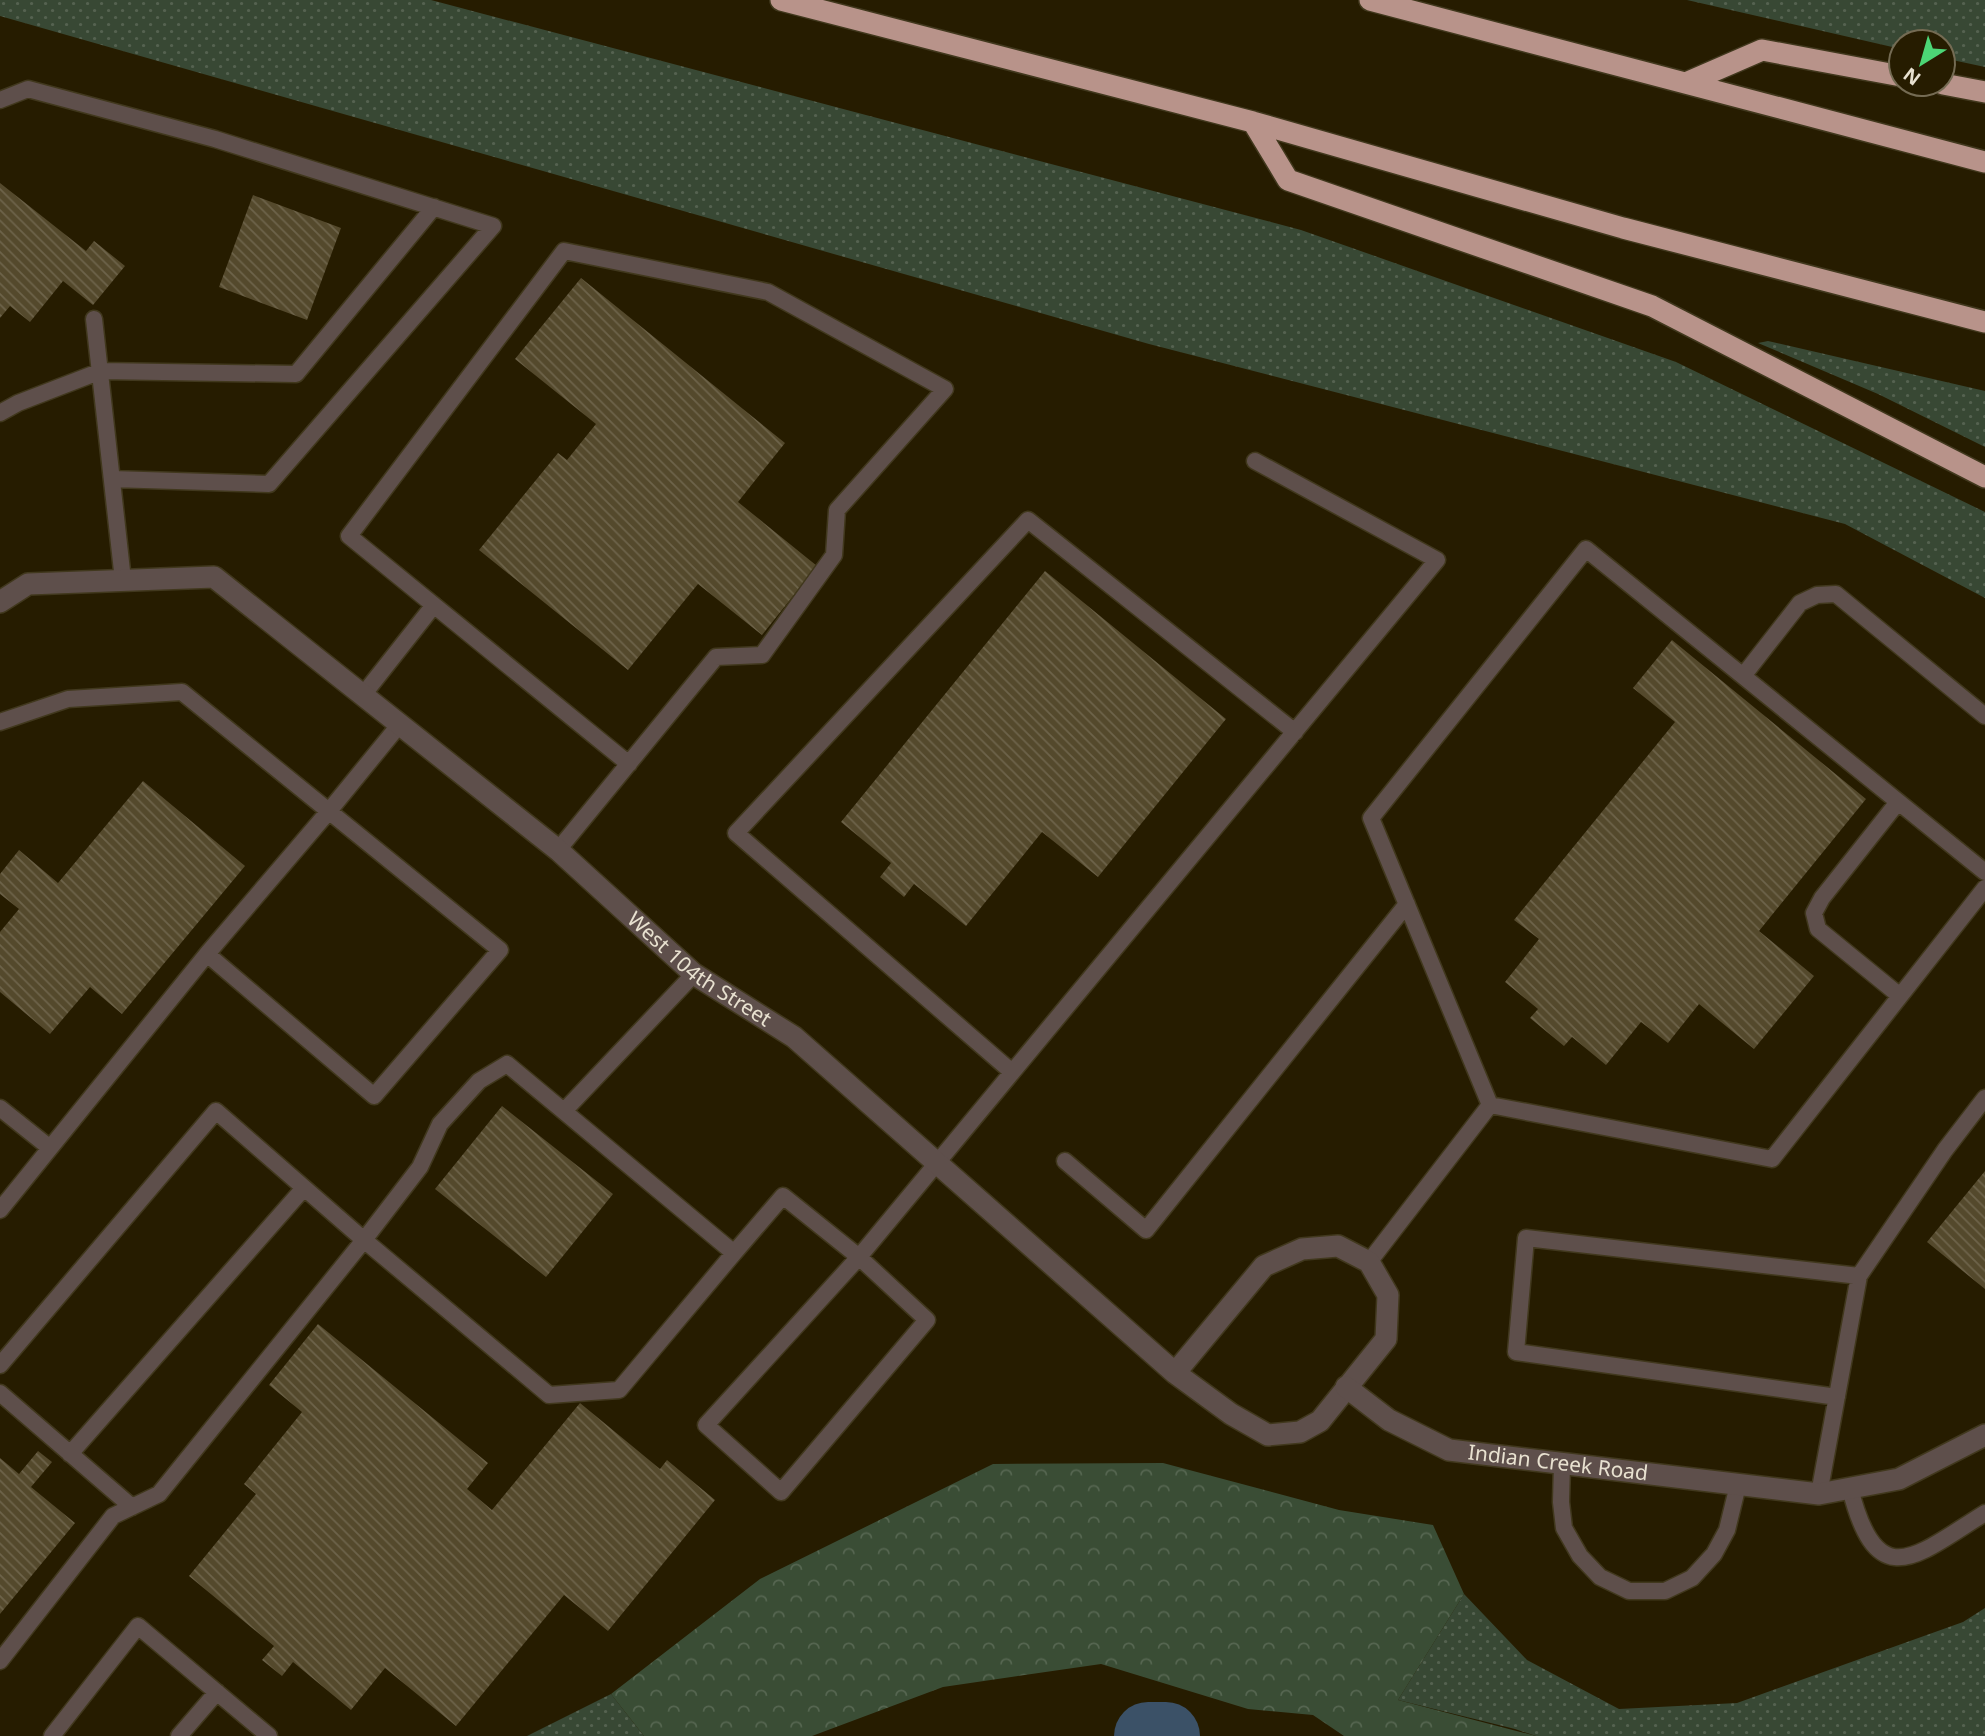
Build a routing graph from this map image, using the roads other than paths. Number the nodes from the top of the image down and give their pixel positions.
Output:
1 (781, 0) edge
2 (1370, 0) edge
3 (1887, 73) edge
4 (1686, 83) junction
5 (1957, 87) edge
6 (1985, 92) edge
7 (0, 100) edge
8 (1253, 121) junction
9 (1985, 162) edge
10 (434, 207) junction
11 (94, 319) dead end
12 (1985, 322) edge
13 (101, 371) junction
14 (0, 413) edge
15 (1255, 461) dead end
16 (1985, 477) edge
17 (112, 479) junction
18 (123, 580) junction
19 (0, 602) edge
20 (434, 605) junction
21 (1743, 676) junction
22 (363, 695) junction
23 (1985, 716) edge
24 (0, 722) edge
25 (400, 724) junction
26 (1295, 732) junction
27 (629, 764) junction
28 (1898, 802) junction
29 (329, 811) junction
30 (558, 850) junction
31 (1985, 872) edge
32 (1985, 888) edge
33 (1407, 904) junction
34 (207, 954) junction
35 (694, 974) junction
36 (1900, 996) junction
37 (1012, 1072) junction
38 (1985, 1098) edge
39 (1490, 1105) junction
40 (0, 1108) edge
41 (565, 1110) junction
42 (50, 1148) junction
43 (1065, 1161) dead end
44 (937, 1162) junction
45 (304, 1188) junction
46 (0, 1209) edge
47 (364, 1240) junction
48 (734, 1253) junction
49 (859, 1257) junction
50 (1369, 1262) junction
51 (1859, 1276) junction
52 (0, 1365) edge
53 (1175, 1373) junction
54 (1346, 1387) junction
55 (0, 1393) edge
56 (1837, 1396) junction
57 (1985, 1435) edge
58 (70, 1454) junction
59 (1562, 1464) junction
60 (1738, 1485) junction
61 (1850, 1489) junction
62 (1819, 1494) junction
63 (132, 1507) junction
64 (1985, 1513) edge
65 (0, 1661) edge
66 (216, 1692) junction
67 (52, 1736) edge
68 (179, 1736) edge
69 (268, 1736) edge

1 - 8 highway
2 - 4 highway
3 - 4 highway
4 - 9 highway
5 - 6 highway
7 - 10 lane
8 - 12 highway
8 - 16 highway
10 - 13 lane
10 - 17 lane
11 - 13 lane
13 - 14 lane
13 - 17 lane
15 - 26 lane
17 - 18 lane
18 - 19 street
18 - 22 street, West 104th Street
20 - 22 lane
20 - 27 lane
20 - 27 lane
21 - 23 lane
21 - 28 lane
21 - 33 lane
22 - 25 street, West 104th Street
24 - 29 lane
25 - 29 lane
25 - 30 street, West 104th Street
26 - 37 lane
26 - 37 lane
27 - 30 lane
28 - 31 lane
28 - 36 lane
29 - 34 lane
29 - 34 lane
30 - 35 street, West 104th Street
32 - 36 lane
33 - 39 lane
33 - 43 lane
34 - 42 lane
35 - 41 lane
35 - 44 street, West 104th Street
36 - 39 lane
37 - 44 lane
38 - 51 lane
39 - 50 lane
40 - 42 lane
41 - 47 lane
41 - 48 lane
42 - 46 lane
44 - 49 lane
44 - 53 street, West 104th Street
45 - 47 lane
45 - 52 lane
45 - 58 lane
47 - 48 lane
47 - 63 lane
48 - 49 lane
49 - 49 lane
50 - 53 street
50 - 54 street
51 - 56 lane
51 - 56 lane
53 - 54 street
54 - 59 street, Indian Creek Road
55 - 58 lane
56 - 62 lane
57 - 61 street, Indian Creek Road
58 - 63 lane
59 - 60 street, Indian Creek Road
59 - 60 lane
60 - 62 street, Indian Creek Road
61 - 62 street, Indian Creek Road
61 - 64 lane
63 - 65 lane
66 - 67 lane
66 - 68 lane
66 - 69 lane

